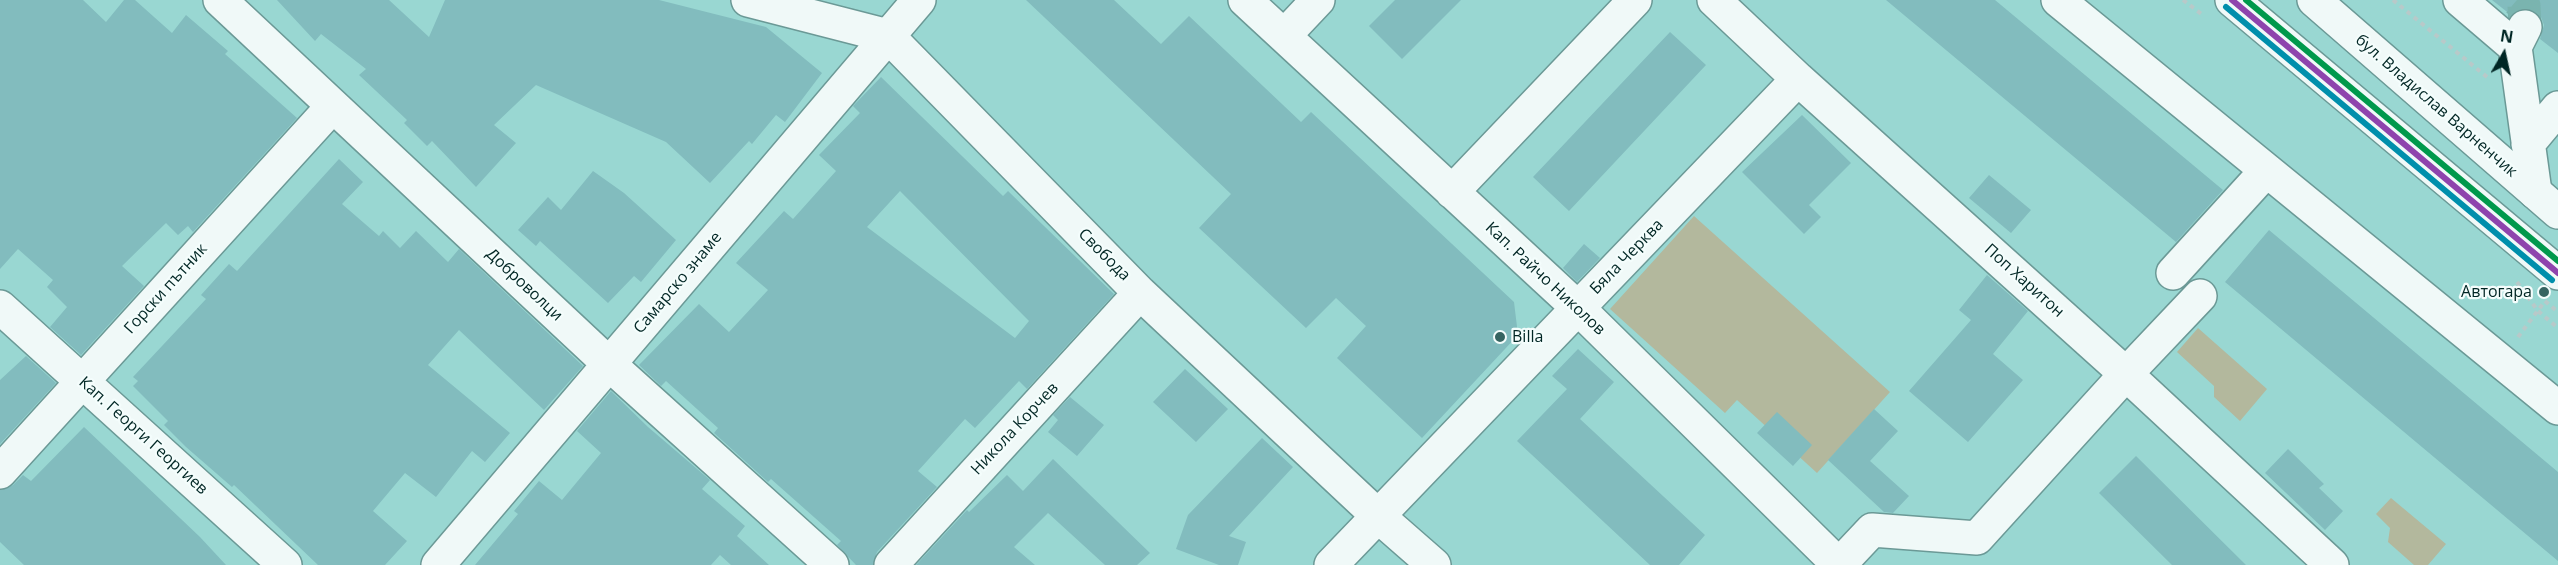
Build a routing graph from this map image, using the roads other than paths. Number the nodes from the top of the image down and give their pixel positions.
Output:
1 (220, 0) edge
2 (748, 0) edge
3 (919, 0) edge
4 (1245, 0) edge
5 (1318, 0) edge
6 (1635, 0) edge
7 (1714, 0) edge
8 (2058, 0) edge
9 (2232, 0) edge
10 (2314, 0) edge
11 (2460, 0) edge
12 (888, 36) junction
13 (1284, 36) junction
14 (1798, 79) junction
15 (332, 107) junction
16 (2558, 108) edge
17 (2528, 144) junction
18 (2266, 171) junction
19 (1452, 192) junction
20 (2547, 202) edge
21 (2173, 273) dead end
22 (2558, 273) edge
23 (1140, 293) junction
24 (2200, 296) dead end
25 (0, 307) edge
26 (1578, 308) junction
27 (609, 364) junction
28 (2126, 374) junction
29 (83, 381) junction
30 (2558, 408) edge
31 (0, 472) edge
32 (1378, 516) junction
33 (285, 565) edge
34 (438, 565) edge
35 (832, 565) edge
36 (891, 565) edge
37 (1331, 565) edge
38 (1434, 565) edge
39 (1839, 565) edge
40 (2332, 565) edge

1 - 15 street, Доброволци
2 - 12 street
3 - 12 street, Самарско знаме
4 - 13 street, Кап. Райчо Николов
5 - 13 street
6 - 19 street
7 - 14 street, Поп Харитон
8 - 18 street
9 - 22 street
10 - 20 street, бул. Владислав Варненчик
11 - 17 street
12 - 23 street, Свобода
12 - 27 street, Самарско знаме
13 - 19 street, Кап. Райчо Николов
14 - 26 street, Бяла Черква
14 - 28 street, Поп Харитон
15 - 27 street, Доброволци
15 - 29 street, Горски пътник
16 - 17 street
17 - 20 street
18 - 21 street
18 - 30 street
19 - 26 street, Кап. Райчо Николов
23 - 32 street, Свобода
23 - 36 street, Никола Корчев
24 - 28 street
25 - 29 street, Кап. Георги Георгиев
26 - 32 street, Бяла Черква
26 - 39 street, Кап. Райчо Николов
27 - 34 street, Самарско знаме
27 - 35 street, Доброволци
28 - 39 street
28 - 40 street, Поп Харитон
29 - 31 street, Горски пътник
29 - 33 street, Кап. Георги Георгиев
32 - 37 street, Бяла Черква
32 - 38 street, Свобода

